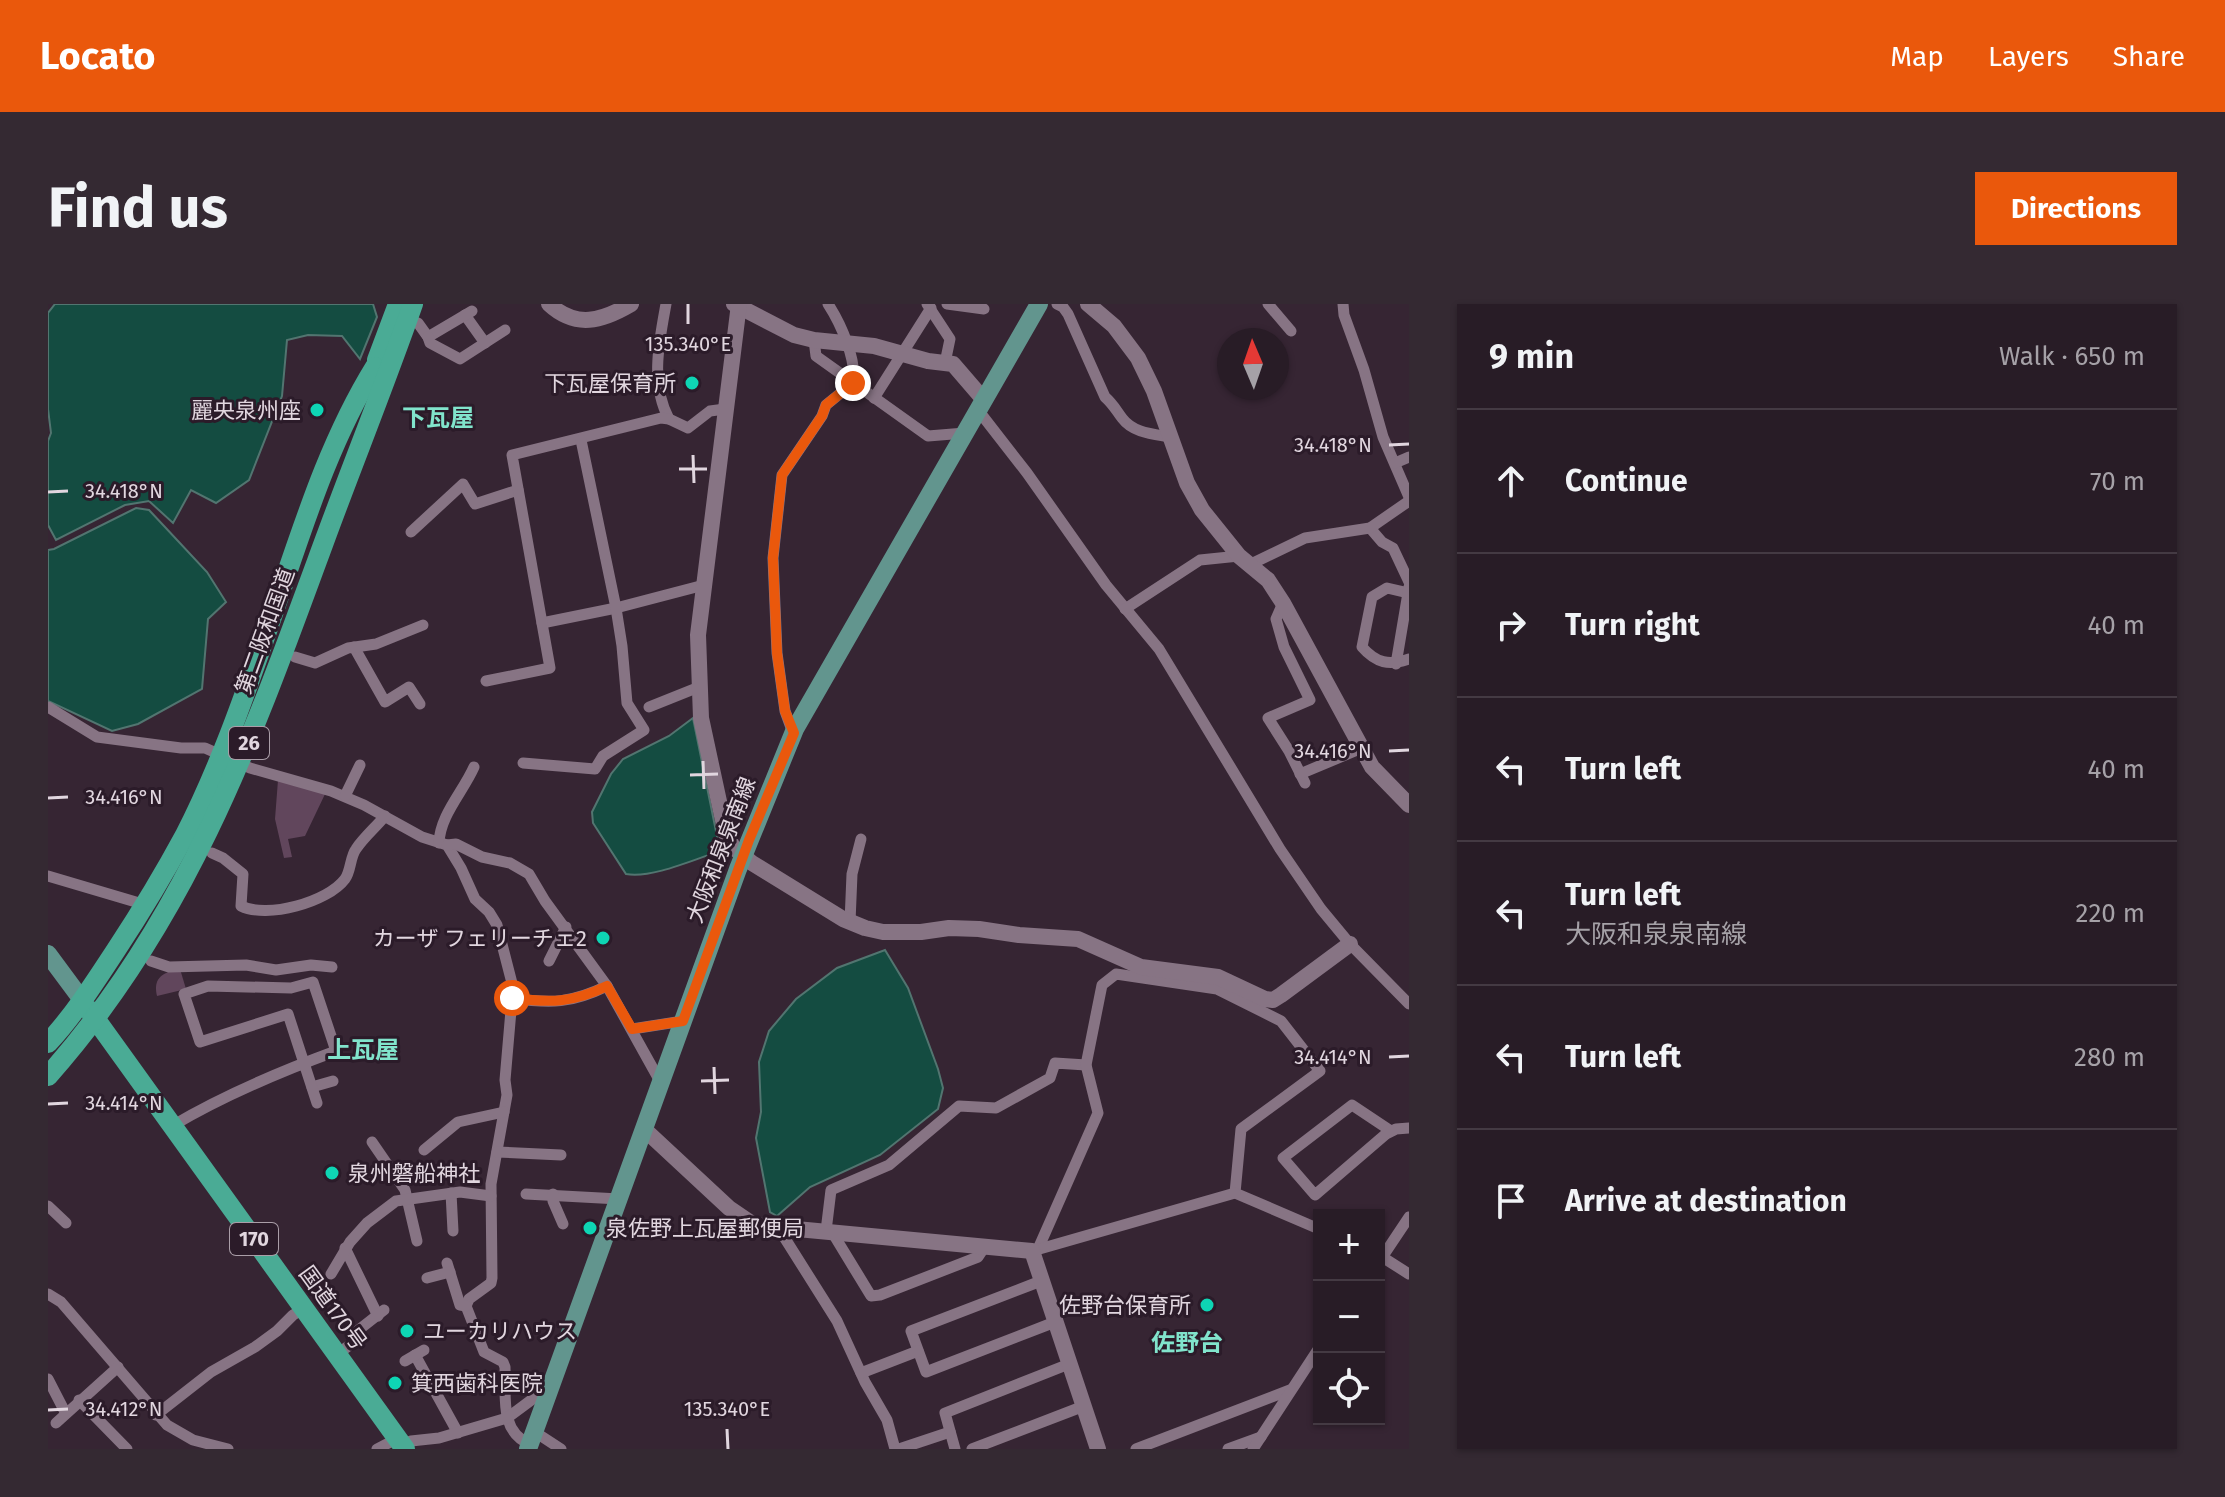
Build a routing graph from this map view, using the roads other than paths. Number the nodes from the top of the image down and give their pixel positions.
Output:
1 (549, 304) edge
2 (631, 304) edge
3 (666, 304) edge
4 (737, 304) edge
5 (828, 304) edge
6 (947, 304) edge
7 (1039, 304) edge
8 (1057, 304) edge
9 (1088, 304) edge
10 (1268, 304) edge
11 (1343, 304) edge
12 (929, 306) edge
13 (406, 309) edge
14 (984, 309) dead end
15 (505, 330) dead end
16 (1291, 331) dead end
17 (428, 337) junction
18 (814, 340) junction
19 (485, 343) junction
20 (846, 343) junction
21 (903, 354) junction
22 (936, 362) junction
23 (380, 372) junction
24 (853, 383) junction
25 (874, 398) junction
26 (981, 405) junction
27 (725, 409) junction
28 (669, 419) junction
29 (965, 433) junction
30 (1170, 437) junction
31 (581, 440) junction
32 (1409, 457) edge
33 (1395, 463) junction
34 (518, 490) junction
35 (1409, 499) edge
36 (1370, 528) junction
37 (411, 532) dead end
38 (1244, 560) junction
39 (704, 585) junction
40 (1409, 587) edge
41 (1283, 603) junction
42 (616, 608) junction
43 (1125, 609) junction
44 (542, 623) junction
45 (423, 625) dead end
46 (354, 647) junction
47 (295, 657) junction
48 (1409, 659) edge
49 (1396, 664) junction
50 (486, 681) dead end
51 (699, 687) junction
52 (420, 704) dead end
53 (48, 707) edge
54 (649, 707) dead end
55 (794, 733) junction
56 (1362, 748) junction
57 (220, 754) junction
58 (523, 763) dead end
59 (360, 765) dead end
60 (474, 767) dead end
61 (250, 768) junction
62 (345, 796) junction
63 (1409, 805) edge
64 (385, 816) junction
65 (861, 839) dead end
66 (443, 844) junction
67 (212, 853) junction
68 (743, 856) junction
69 (48, 876) edge
70 (146, 905) junction
71 (850, 922) junction
72 (566, 927) junction
73 (1350, 944) junction
74 (48, 954) edge
75 (151, 961) junction
76 (549, 961) dead end
77 (332, 967) dead end
78 (607, 986) junction
79 (512, 998) junction
80 (82, 1000) junction
81 (1409, 1004) edge
82 (683, 1021) junction
83 (103, 1029) junction
84 (632, 1029) junction
85 (48, 1043) edge
86 (48, 1059) edge
87 (304, 1063) junction
88 (1086, 1065) junction
89 (48, 1076) edge
90 (333, 1081) dead end
91 (661, 1083) junction
92 (312, 1087) junction
93 (48, 1093) edge
94 (317, 1103) dead end
95 (504, 1112) junction
96 (172, 1126) junction
97 (1409, 1128) edge
98 (644, 1129) junction
99 (1391, 1131) junction
100 (372, 1142) dead end
101 (424, 1150) dead end
102 (497, 1152) junction
103 (561, 1155) dead end
104 (451, 1193) junction
105 (1235, 1193) junction
106 (526, 1194) dead end
107 (553, 1194) junction
108 (491, 1196) junction
109 (406, 1198) junction
110 (619, 1199) junction
111 (48, 1206) edge
112 (1409, 1217) edge
113 (66, 1223) dead end
114 (563, 1224) dead end
115 (1313, 1226) edge
116 (779, 1229) junction
117 (453, 1231) dead end
118 (829, 1232) junction
119 (417, 1241) dead end
120 (345, 1248) junction
121 (984, 1248) junction
122 (1035, 1250) junction
123 (1385, 1251) edge
124 (1385, 1261) edge
125 (331, 1274) dead end
126 (1409, 1274) edge
127 (427, 1278) dead end
128 (1041, 1281) junction
129 (48, 1294) edge
130 (466, 1306) junction
131 (303, 1309) junction
132 (1055, 1322) junction
133 (918, 1351) junction
134 (1316, 1353) edge
135 (336, 1355) junction
136 (415, 1356) dead end
137 (1069, 1364) junction
138 (118, 1367) junction
139 (861, 1373) junction
140 (48, 1379) edge
141 (1290, 1390) junction
142 (549, 1391) junction
143 (79, 1400) junction
144 (1084, 1406) junction
145 (65, 1412) junction
146 (156, 1415) junction
147 (507, 1418) junction
148 (56, 1423) dead end
149 (950, 1432) junction
150 (458, 1433) junction
151 (1261, 1437) junction
152 (531, 1442) edge
153 (402, 1444) edge
154 (1097, 1448) edge
155 (127, 1449) edge
156 (228, 1449) edge
157 (377, 1449) edge
158 (561, 1449) edge
159 (897, 1449) edge
160 (955, 1449) edge
161 (972, 1449) edge
162 (1136, 1449) edge
163 (1228, 1449) edge
164 (1253, 1449) edge

1 - 2 street
3 - 28 street
4 - 18 street
4 - 27 street
5 - 20 street
6 - 14 street
7 - 26 main road, 大阪和泉泉南線
8 - 30 street
9 - 30 street
10 - 16 street
11 - 33 street
12 - 21 street
12 - 22 street
13 - 17 street
13 - 23 highway, 第二阪和国道 / 26
15 - 19 street
17 - 19 street
17 - 19 street
18 - 20 street
18 - 24 street
20 - 21 street
20 - 24 street
21 - 22 street
21 - 25 street
22 - 26 street
23 - 47 highway, 26
23 - 57 highway, 26
23 - 86 highway, 第二阪和国道 / 26
23 - 89 highway, 第二阪和国道 / 26
24 - 25 street
24 - 55 street
25 - 29 street
26 - 29 main road, 大阪和泉泉南線
26 - 43 street
27 - 28 street
27 - 39 street
28 - 31 street
29 - 55 main road, 大阪和泉泉南線
30 - 38 street
31 - 34 street
31 - 42 street
32 - 33 street
33 - 35 street
34 - 37 street
34 - 44 street
35 - 36 street
36 - 38 street
36 - 40 street
38 - 41 street
38 - 43 street
39 - 42 street
39 - 51 street
40 - 49 street
40 - 49 street
41 - 56 street
41 - 56 street
42 - 44 street
42 - 58 street
43 - 73 street
44 - 50 street
45 - 46 street
46 - 47 street
46 - 52 street
47 - 61 highway, 26
48 - 49 street
51 - 54 street
51 - 68 street
53 - 57 street
55 - 68 main road, 大阪和泉泉南線
56 - 63 street
57 - 61 street
57 - 70 highway, 26
59 - 62 street
60 - 66 street
61 - 62 street
61 - 67 highway, 26
62 - 64 street
64 - 66 street
64 - 67 street
65 - 71 street
66 - 72 street
66 - 79 street
67 - 75 highway, 26
68 - 71 street
68 - 82 main road, 大阪和泉泉南線
69 - 70 street
70 - 80 highway, 26
71 - 73 street
72 - 76 street
72 - 78 street
73 - 81 street
74 - 80 main road
75 - 77 street
75 - 83 highway, 26
78 - 79 street
78 - 84 street
79 - 95 street
80 - 83 highway, 国道170号 / 170
80 - 85 highway, 26
82 - 84 street
82 - 91 main road, 大阪和泉泉南線
83 - 93 highway, 26
83 - 96 highway, 国道170号 / 170
84 - 91 street
87 - 87 street
87 - 92 street
87 - 96 street
88 - 105 street
88 - 118 street
88 - 122 street
90 - 92 street
91 - 98 main road, 大阪和泉泉南線
92 - 94 street
95 - 101 street
95 - 102 street
96 - 131 highway, 国道170号 / 170
97 - 99 street
98 - 110 main road, 大阪和泉泉南線
98 - 116 street
99 - 99 street
100 - 109 street
102 - 103 street
102 - 108 street
104 - 108 street
104 - 109 street
104 - 117 street
105 - 115 street
105 - 122 street
106 - 107 street
107 - 110 street
107 - 114 street
108 - 130 street
109 - 119 street
109 - 120 street
110 - 142 main road, 大阪和泉泉南線
111 - 113 street
112 - 123 street
116 - 118 street
116 - 139 street
118 - 121 street
118 - 121 street
120 - 125 street
120 - 135 street
121 - 122 street
122 - 128 street
124 - 126 street
127 - 130 street
128 - 132 street
128 - 133 street
129 - 138 street
130 - 147 street
131 - 135 highway, 国道170号 / 170
131 - 146 street
132 - 133 street
132 - 137 street
133 - 139 street
134 - 141 street
135 - 153 highway, 国道170号 / 170
136 - 150 street
137 - 144 street
137 - 149 street
138 - 143 street
138 - 146 street
139 - 159 street
140 - 145 street
141 - 151 street
141 - 162 street
142 - 147 street
142 - 152 main road, 大阪和泉泉南線
143 - 145 street
143 - 155 street
144 - 154 street
144 - 161 street
145 - 148 street
146 - 156 street
147 - 150 street
147 - 152 street
149 - 159 street
149 - 160 street
150 - 153 street
151 - 163 street
151 - 164 street
152 - 158 street
153 - 157 street

